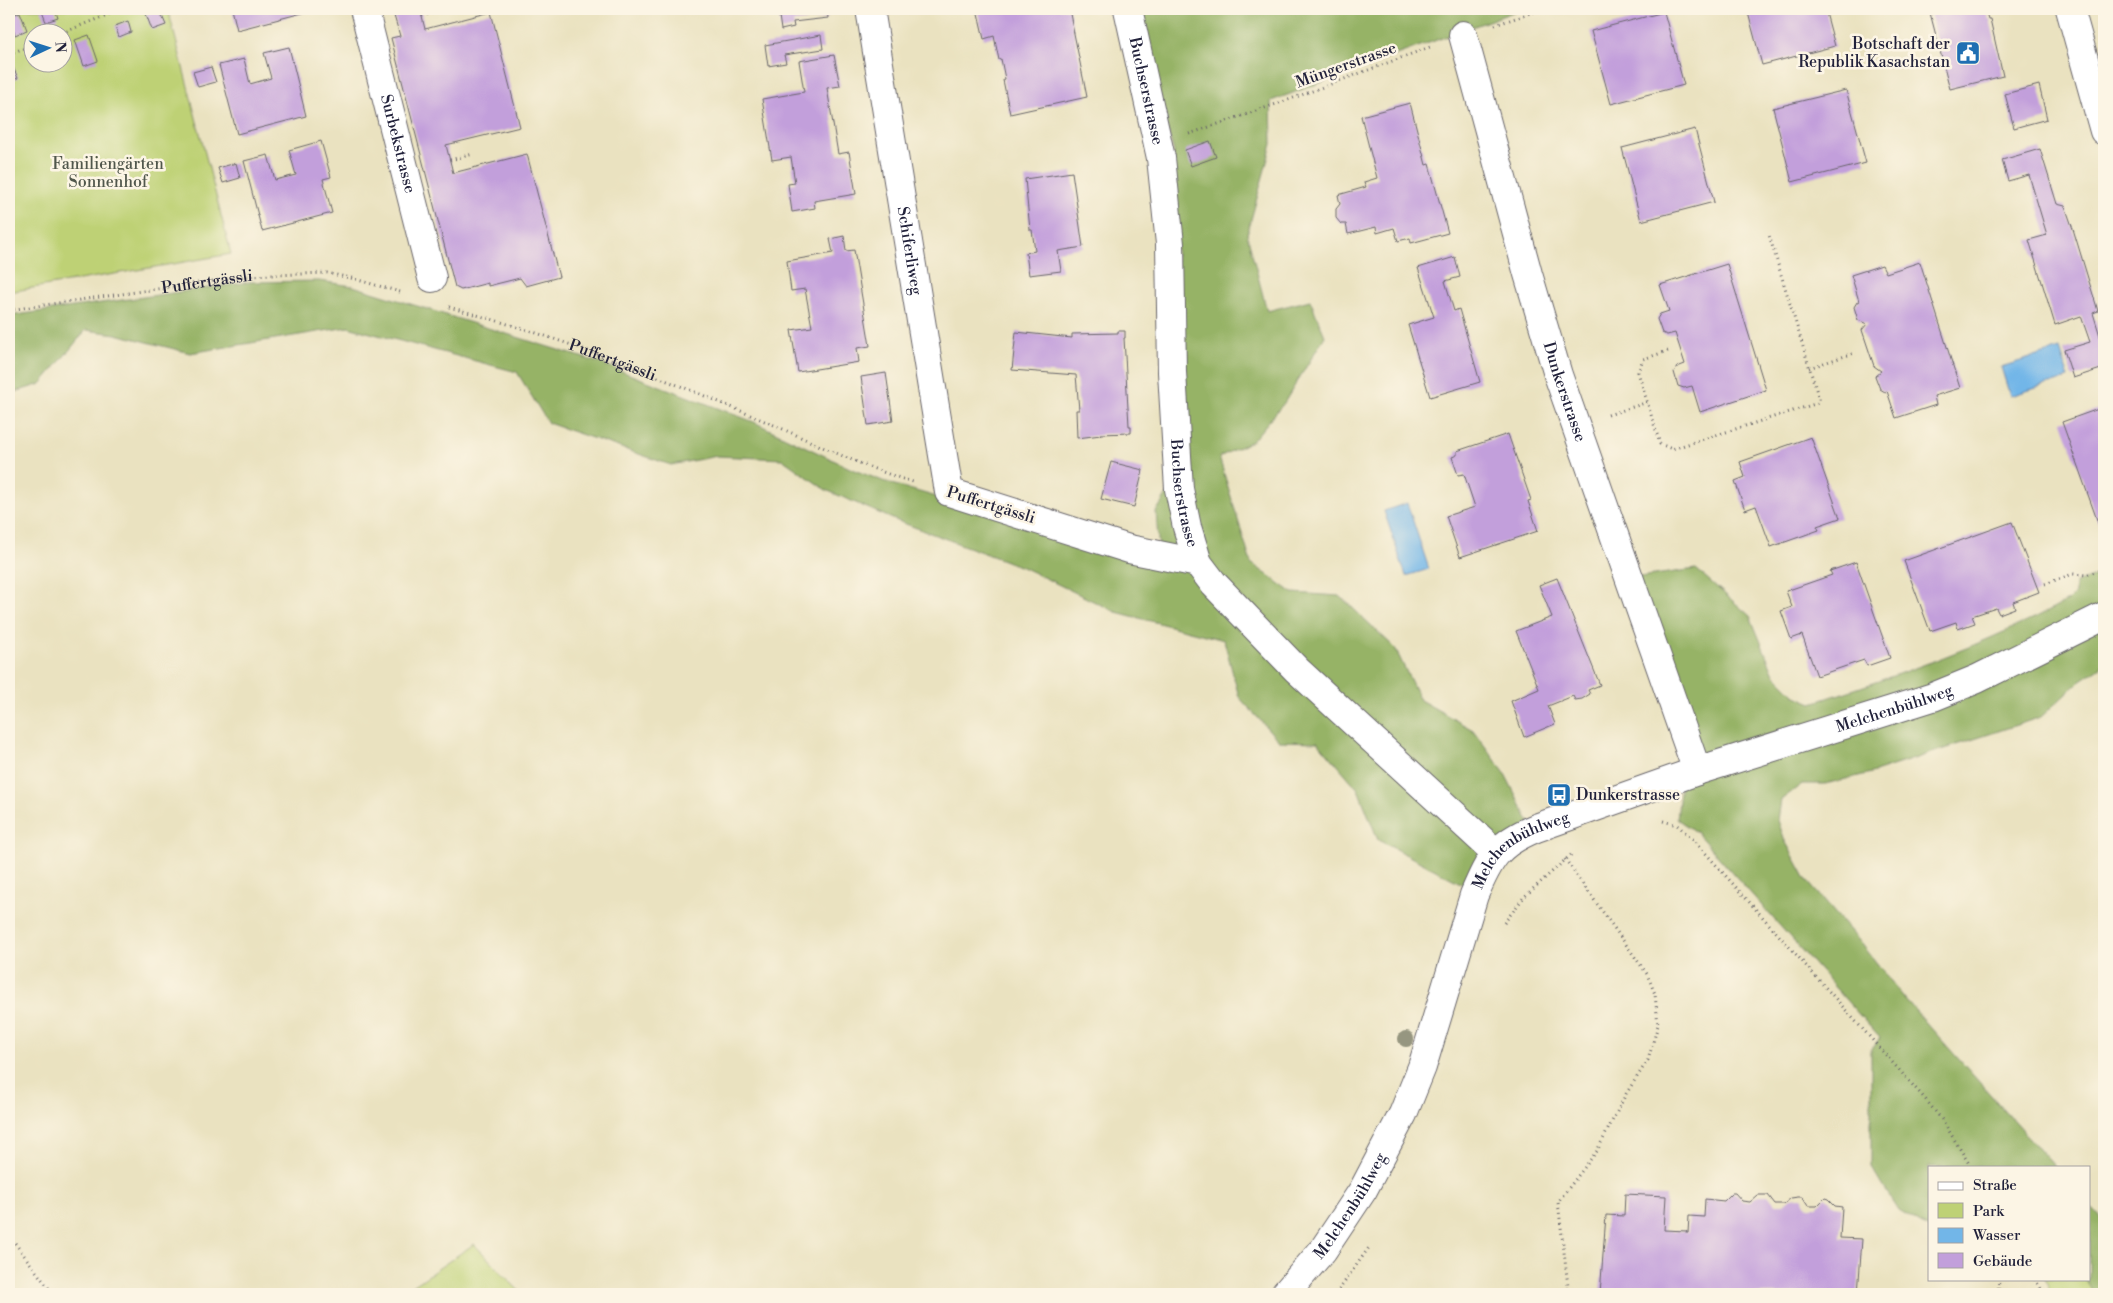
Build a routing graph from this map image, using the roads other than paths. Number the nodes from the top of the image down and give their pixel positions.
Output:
1 (364, 9) edge
2 (870, 9) edge
3 (1128, 9) edge
4 (2070, 9) edge
5 (1463, 35) road end
6 (2104, 131) edge
7 (432, 278) dead end
8 (949, 492) joint
9 (1198, 563) junction
10 (2104, 616) edge
11 (1697, 771) junction
12 (1496, 853) junction
13 (1285, 1294) edge

1 - 7 street, Surbekstrasse
2 - 8 street, Schiferliweg
3 - 9 street, Buchserstrasse
4 - 6 street
5 - 11 street, Dunkerstrasse
8 - 9 street, Puffertgässli
9 - 12 street, Buchserstrasse
10 - 11 street, Melchenbühlweg
11 - 12 street, Melchenbühlweg
12 - 13 street, Melchenbühlweg

